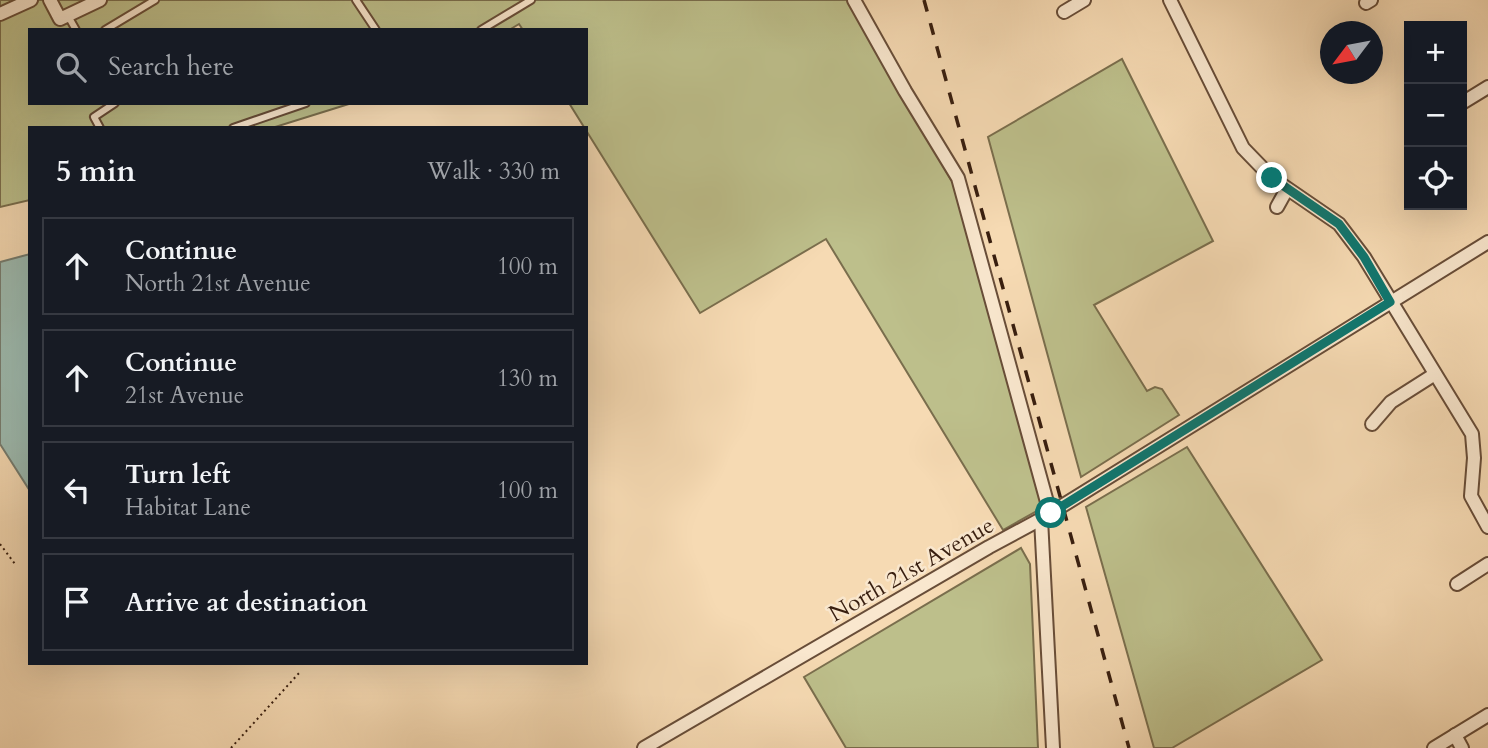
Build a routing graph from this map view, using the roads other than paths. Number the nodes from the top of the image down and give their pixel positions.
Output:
1 (31, 0) edge
2 (50, 0) edge
3 (98, 0) edge
4 (155, 0) edge
5 (356, 0) edge
6 (531, 0) edge
7 (854, 0) edge
8 (1084, 0) edge
9 (1170, 0) edge
10 (1064, 12) dead end
11 (0, 14) edge
12 (64, 17) junction
13 (74, 28) edge
14 (108, 28) edge
15 (375, 28) edge
16 (484, 28) edge
17 (1488, 87) edge
18 (1467, 100) edge
19 (112, 105) edge
20 (300, 105) edge
21 (99, 126) edge
22 (239, 126) edge
23 (1287, 189) junction
24 (1277, 207) dead end
25 (1488, 242) edge
26 (1390, 302) junction
27 (1435, 374) junction
28 (1372, 424) dead end
29 (1046, 516) junction
30 (1488, 527) edge
31 (1488, 564) edge
32 (1457, 584) dead end
33 (1488, 715) edge
34 (1455, 735) junction
35 (645, 748) edge
36 (1053, 748) edge
37 (1434, 748) edge
38 (1462, 748) edge

1 - 11 street
2 - 12 street
3 - 12 street
4 - 14 lane
5 - 15 lane
6 - 16 lane
7 - 29 street
8 - 10 street
9 - 23 street
12 - 13 lane
17 - 18 street
19 - 21 lane
20 - 22 lane
23 - 24 street
23 - 26 street
25 - 26 street, North 21st Avenue
26 - 27 street
26 - 29 street, North 21st Avenue
27 - 28 street
27 - 30 street
29 - 35 street, North 21st Avenue
29 - 36 street
31 - 32 street
33 - 34 street
34 - 37 street
34 - 38 street

